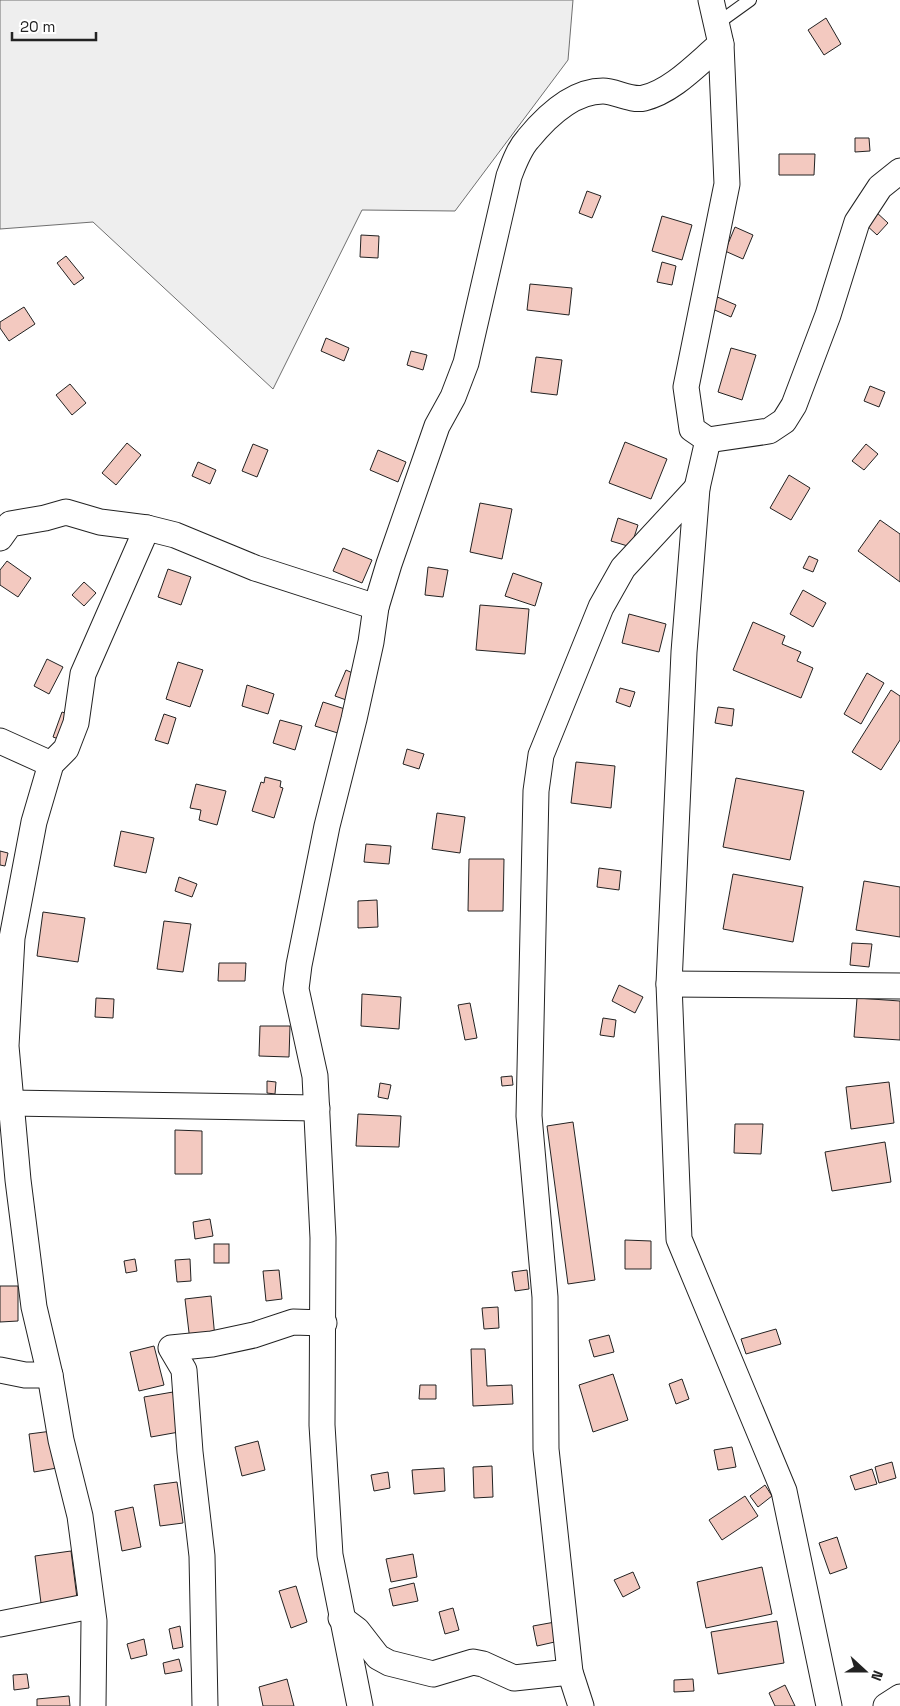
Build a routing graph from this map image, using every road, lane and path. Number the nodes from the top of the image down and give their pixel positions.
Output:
1 (750, 0) edge
2 (717, 22) edge
3 (900, 171) edge
4 (708, 440) junction
5 (697, 488) junction
6 (146, 528) junction
7 (0, 538) edge
8 (376, 607) junction
9 (0, 741) edge
10 (51, 764) junction
11 (669, 984) junction
12 (900, 986) edge
13 (10, 1103) junction
14 (317, 1108) junction
15 (11, 1212) edge
16 (324, 1323) junction
17 (0, 1370) edge
18 (50, 1375) junction
19 (91, 1606) junction
20 (341, 1618) junction
21 (0, 1624) edge
22 (570, 1672) junction
23 (900, 1697) edge
24 (93, 1706) edge
25 (205, 1706) edge
26 (360, 1706) edge
27 (581, 1706) edge
28 (829, 1706) edge
29 (886, 1706) edge

1 - 2 lane
2 - 4 street
2 - 8 street
3 - 4 street
4 - 5 street
5 - 11 street
5 - 22 street
6 - 7 street
6 - 8 street
6 - 10 street
8 - 14 street
9 - 10 street
10 - 13 street
11 - 12 street
11 - 28 street
13 - 14 street
13 - 15 street
14 - 16 street
15 - 18 street
16 - 20 street
16 - 25 street
17 - 18 street
18 - 19 street
19 - 21 street
19 - 24 street
20 - 22 street
20 - 26 street
22 - 27 street
23 - 29 street

